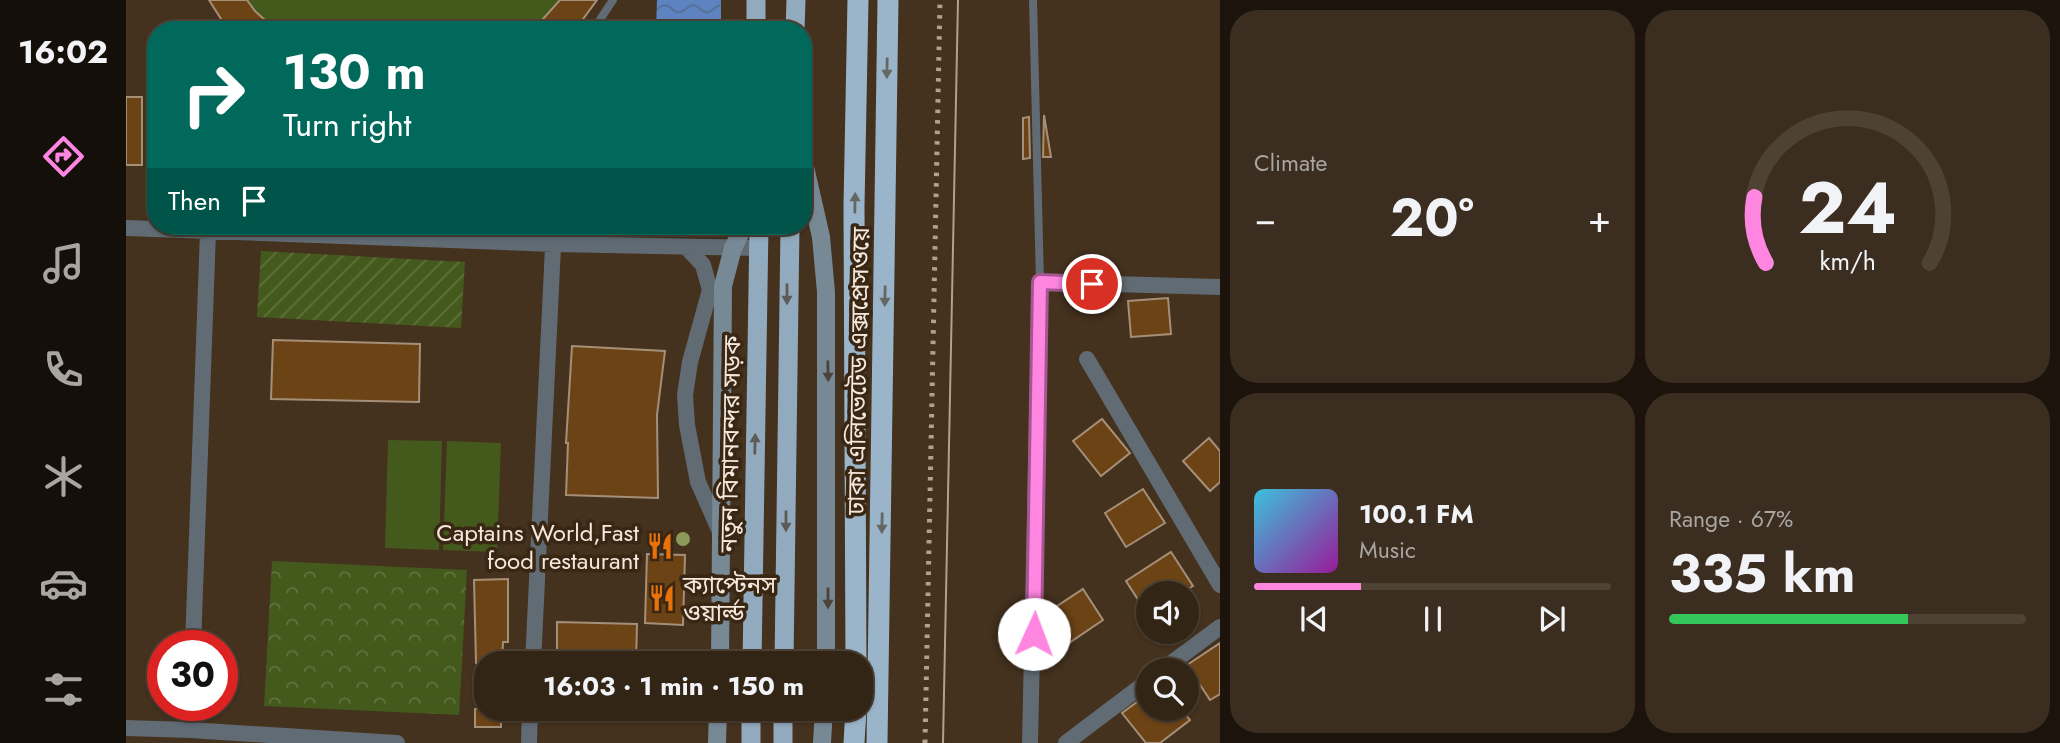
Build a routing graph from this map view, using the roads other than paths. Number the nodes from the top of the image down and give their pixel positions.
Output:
1 (613, 0) edge
2 (756, 0) edge
3 (796, 0) edge
4 (858, 0) edge
5 (888, 0) edge
6 (1033, 0) edge
7 (599, 21) edge
8 (756, 21) edge
9 (795, 21) edge
10 (812, 198) edge
11 (126, 228) edge
12 (147, 229) edge
13 (208, 235) edge
14 (314, 235) edge
15 (554, 235) edge
16 (740, 235) edge
17 (760, 235) edge
18 (790, 235) edge
19 (554, 244) junction
20 (688, 248) junction
21 (733, 248) junction
22 (759, 248) junction
23 (1040, 282) junction
24 (1220, 286) edge
25 (710, 290) junction
26 (1087, 359) dead end
27 (722, 536) junction
28 (1220, 585) edge
29 (1220, 627) edge
30 (194, 630) edge
31 (534, 651) edge
32 (720, 651) edge
33 (752, 651) edge
34 (784, 651) edge
35 (827, 651) edge
36 (856, 651) edge
37 (1178, 658) edge
38 (1136, 690) edge
39 (190, 721) edge
40 (530, 721) edge
41 (718, 721) edge
42 (751, 721) edge
43 (783, 721) edge
44 (823, 721) edge
45 (855, 721) edge
46 (126, 728) edge
47 (190, 730) junction
48 (397, 743) edge
49 (529, 743) edge
50 (717, 743) edge
51 (751, 743) edge
52 (783, 743) edge
53 (822, 743) edge
54 (854, 743) edge
55 (877, 743) edge
56 (1030, 743) edge
57 (1066, 743) edge

1 - 7 lane
2 - 8 highway
3 - 9 highway
36 -> 4 highway, ঢাকা এলিভেটেড এক্সপ্রেসওয়ে
5 -> 55 highway, ঢাকা এলিভেটেড এক্সপ্রেসওয়ে
6 - 23 lane
10 -> 35 main road
11 - 12 street
13 - 30 street
14 - 19 street
15 - 19 street
16 - 21 main road
17 - 22 highway, নতুন বিমানবন্দর সড়ক
18 -> 34 highway
19 - 20 street
19 - 31 street
20 - 21 street
20 - 25 street
21 - 22 street
21 - 25 street
21 - 27 main road
33 -> 22 highway, নতুন বিমানবন্দর সড়ক
23 - 24 street
23 - 56 street
25 - 27 street
26 - 28 street
27 - 32 main road
29 - 37 street
38 - 57 street
39 - 47 street
40 - 49 street
41 - 50 main road
42 - 51 highway
43 - 52 highway
44 - 53 main road
45 - 54 highway
46 - 47 street
47 - 48 street

